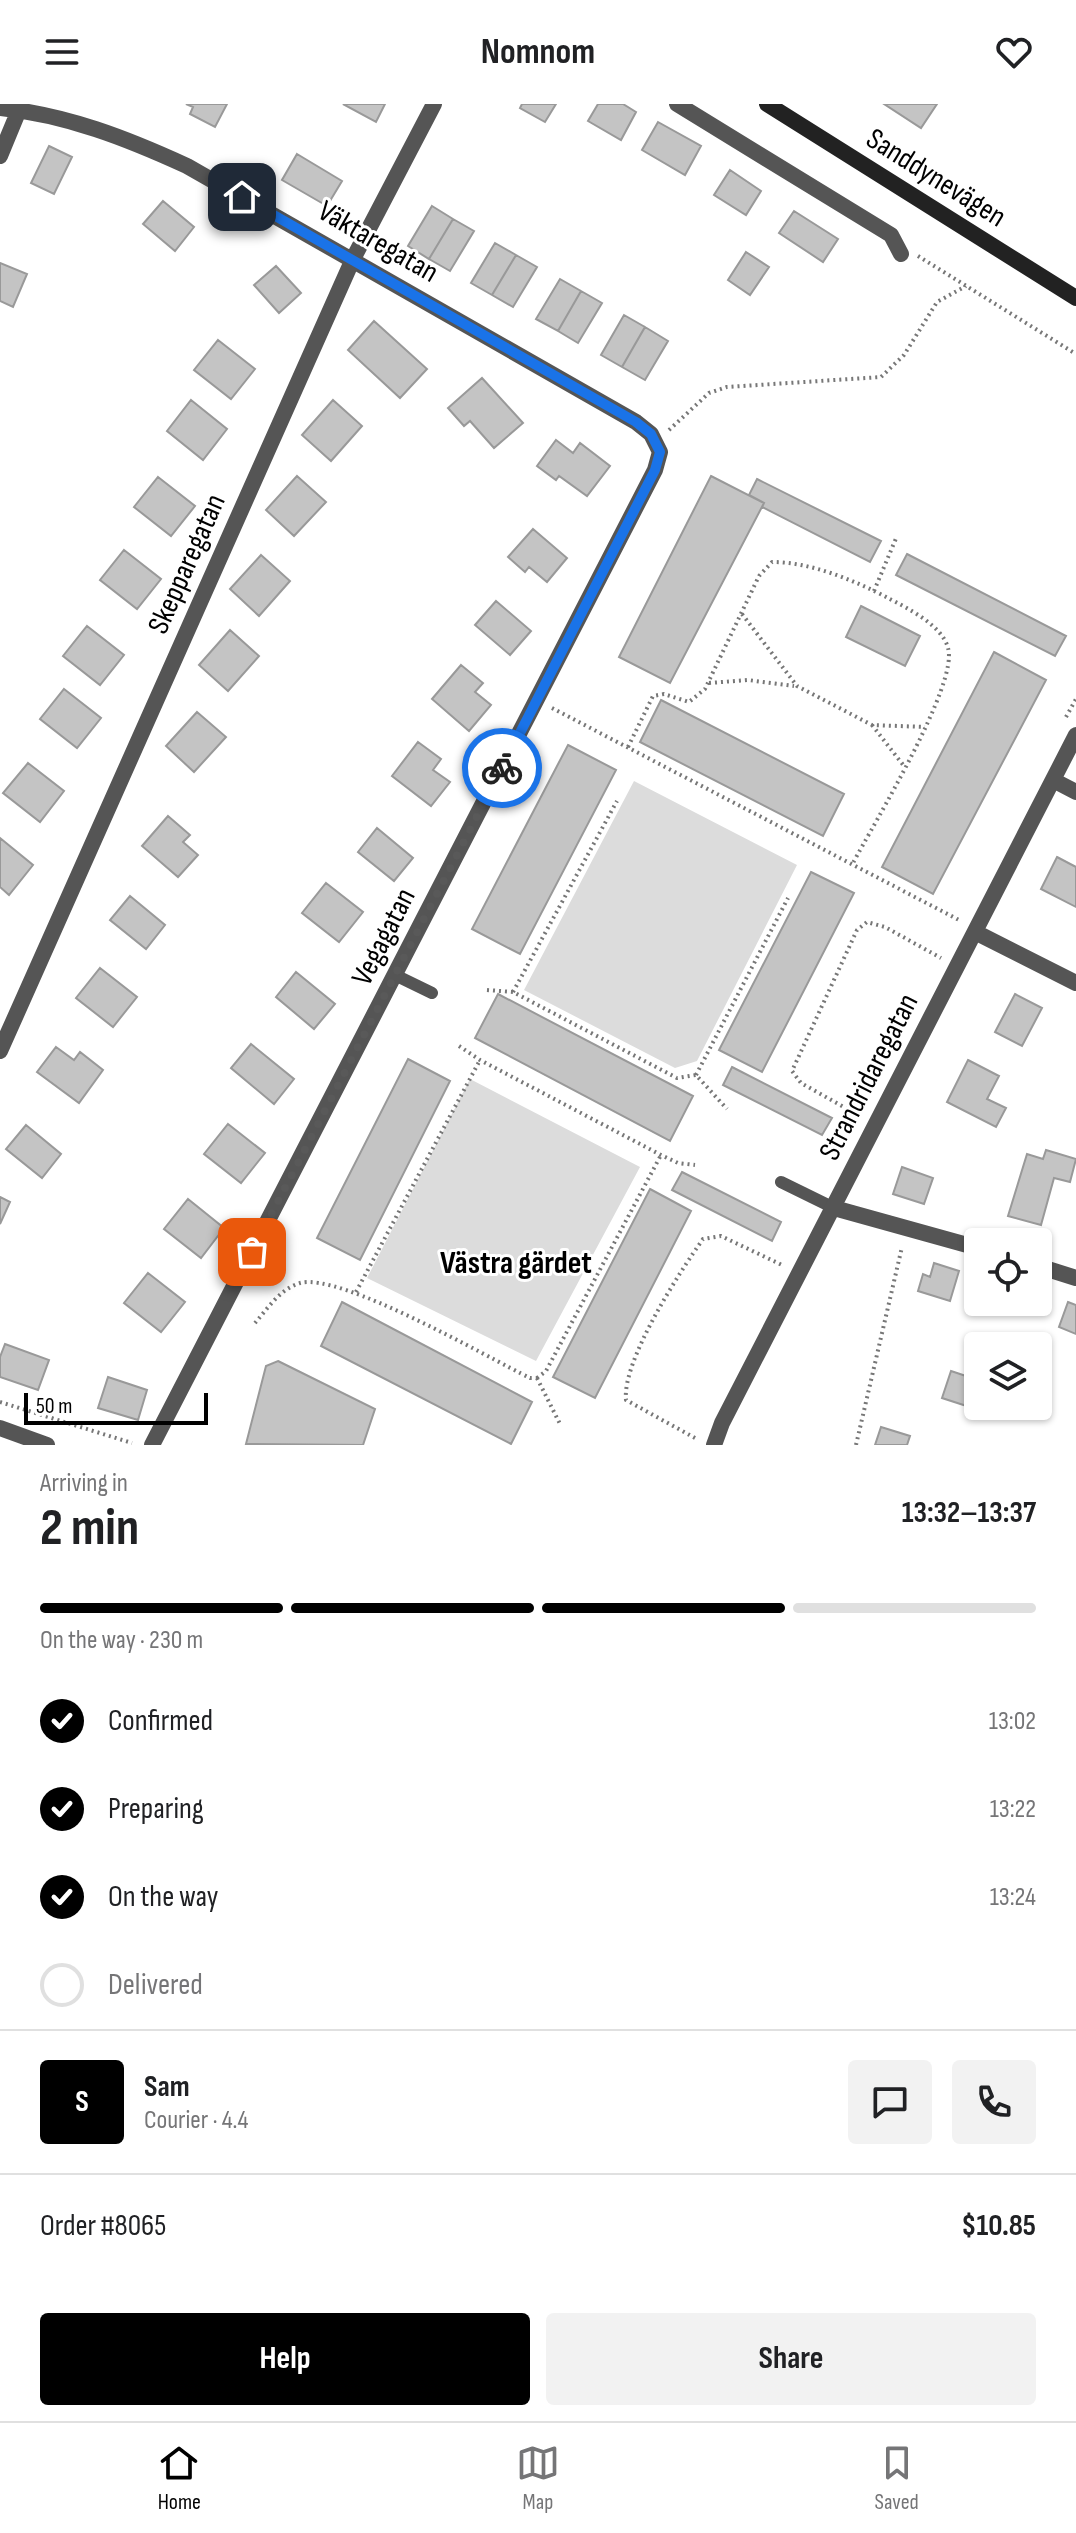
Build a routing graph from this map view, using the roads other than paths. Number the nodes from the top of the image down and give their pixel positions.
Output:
1 (434, 104) edge
2 (677, 104) edge
3 (767, 104) edge
4 (0, 108) edge
5 (19, 110) junction
6 (0, 156) edge
7 (901, 254) road end
8 (353, 259) junction
9 (1076, 298) edge
10 (658, 447) joint
11 (1076, 735) edge
12 (1053, 780) junction
13 (1076, 792) edge
14 (975, 932) junction
15 (395, 975) junction
16 (1076, 983) edge
17 (432, 993) dead end
18 (0, 1051) edge
19 (781, 1182) dead end
20 (834, 1208) junction
21 (964, 1244) edge
22 (1052, 1270) edge
23 (1076, 1278) edge
24 (0, 1428) edge
25 (47, 1445) edge
26 (152, 1445) edge
27 (714, 1445) edge

1 - 8 street, Skepparegatan
2 - 7 street
3 - 9 street, Sanddynevägen
4 - 5 street, Väktaregatan
5 - 6 street
5 - 8 street, Väktaregatan
8 - 10 street, Väktaregatan
8 - 18 street, Skepparegatan
10 - 15 street, Vegagatan
11 - 12 street, Strandridaregatan
12 - 13 street
12 - 14 street, Strandridaregatan
14 - 16 street
14 - 20 street, Strandridaregatan
15 - 17 lane
15 - 26 street, Vegagatan
19 - 20 lane
20 - 21 street
20 - 27 street, Strandridaregatan
22 - 23 street
24 - 25 street

